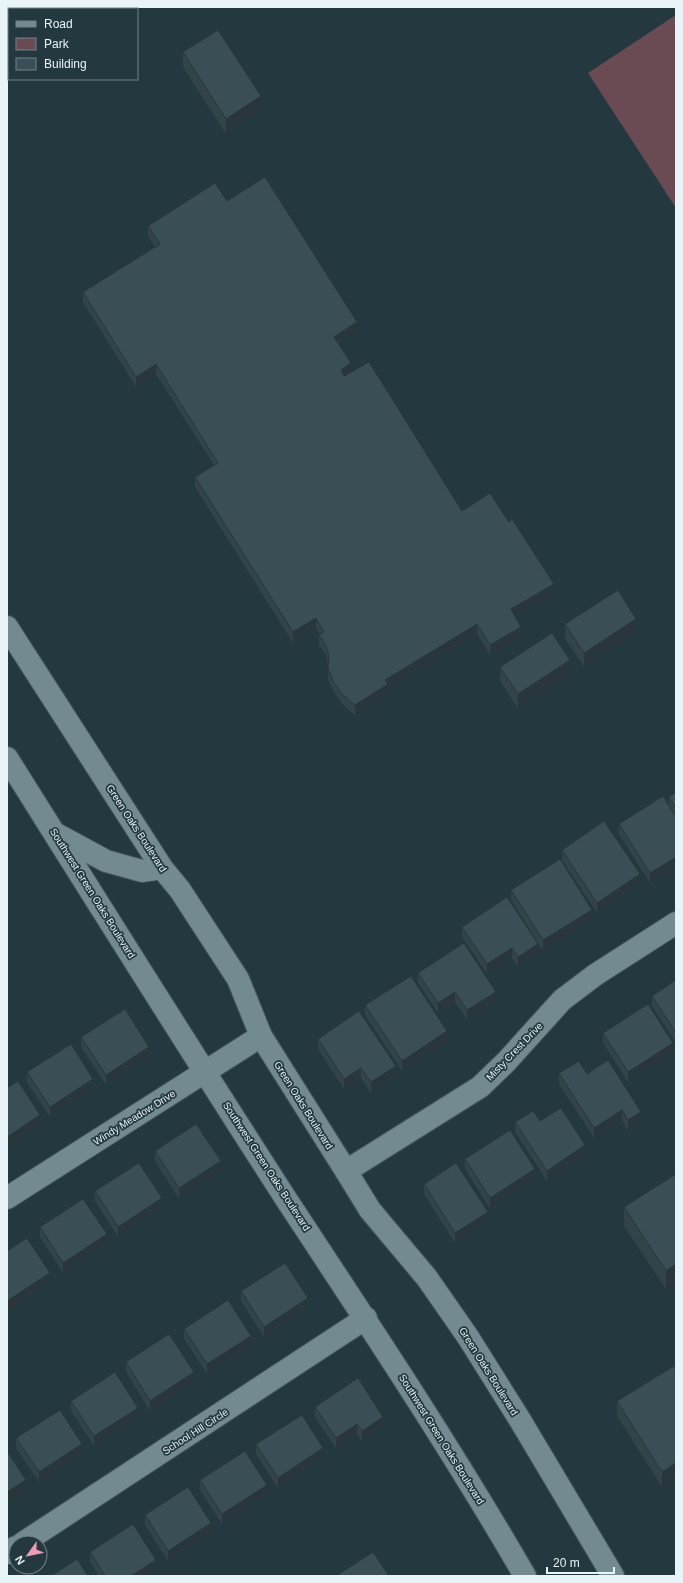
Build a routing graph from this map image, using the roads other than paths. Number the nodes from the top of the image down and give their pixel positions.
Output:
1 (7, 627) edge
2 (7, 758) edge
3 (56, 835) junction
4 (162, 868) junction
5 (676, 923) edge
6 (261, 1036) junction
7 (206, 1072) junction
8 (346, 1171) junction
9 (7, 1198) edge
10 (366, 1318) junction
11 (35, 1535) edge
12 (525, 1576) edge
13 (613, 1576) edge

1 - 4 main road, Green Oaks Boulevard
2 - 3 main road, Southwest Green Oaks Boulevard
3 - 4 main road
3 - 7 main road, Southwest Green Oaks Boulevard
4 - 6 main road, Green Oaks Boulevard
5 - 8 main road, Misty Crest Drive
6 - 7 main road, Windy Meadow Drive
6 - 8 main road, Green Oaks Boulevard
7 - 9 main road, Windy Meadow Drive
7 - 10 main road, Southwest Green Oaks Boulevard
8 - 13 main road, Green Oaks Boulevard
10 - 11 main road, School Hill Circle
10 - 12 main road, Southwest Green Oaks Boulevard

